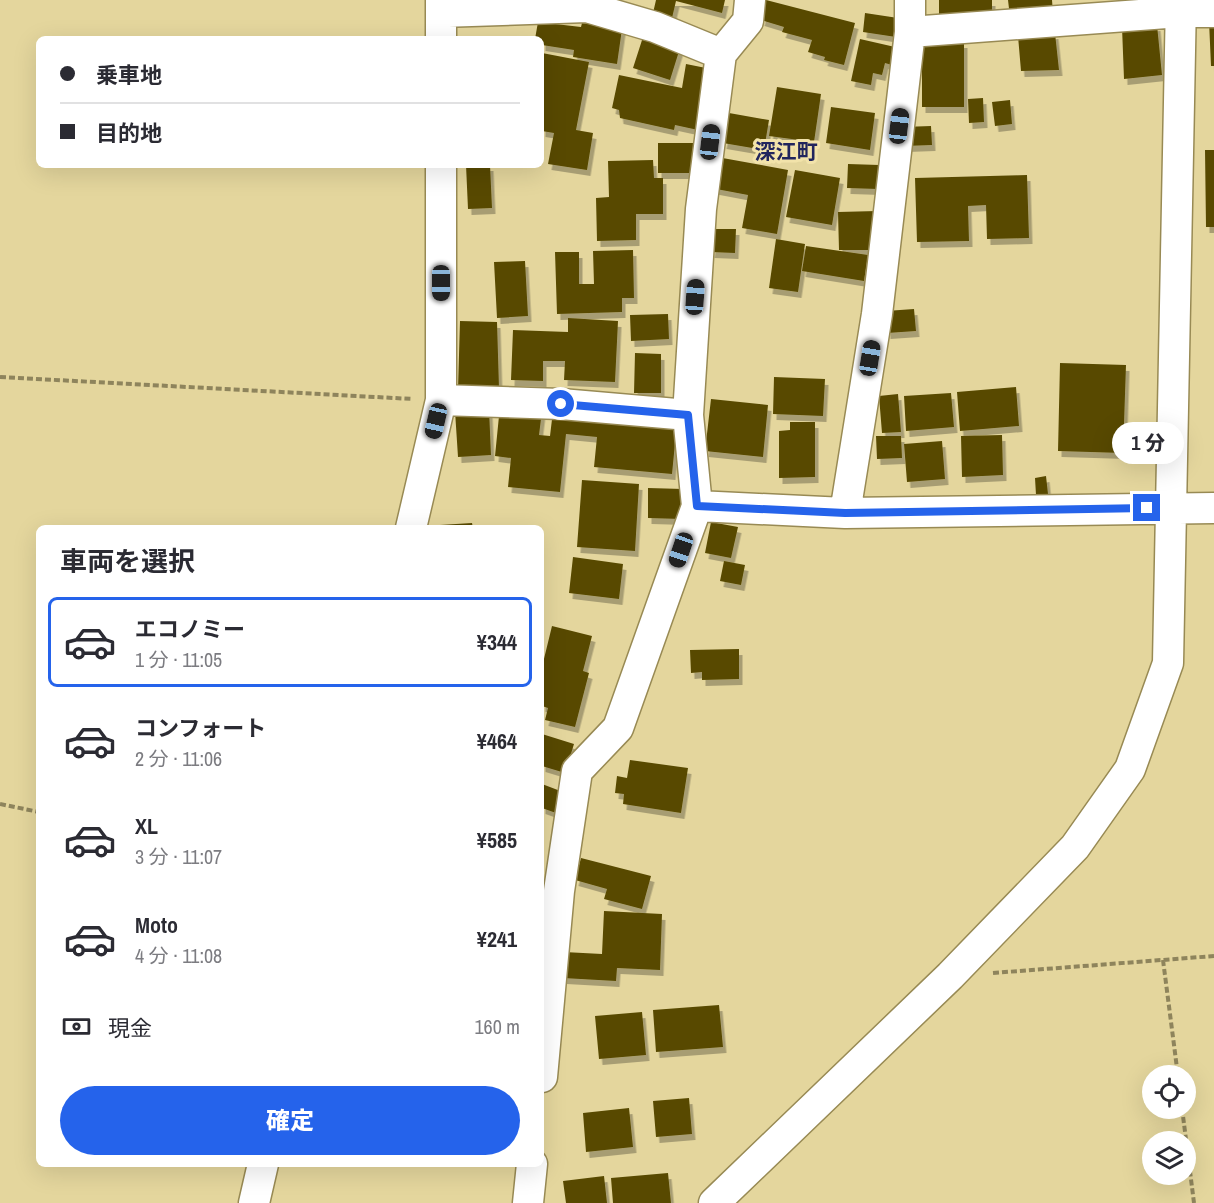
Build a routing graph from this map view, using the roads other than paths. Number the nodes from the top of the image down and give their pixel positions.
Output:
1 (750, 0) edge
2 (910, 0) edge
3 (1180, 6) edge
4 (1214, 12) edge
5 (441, 17) edge
6 (910, 32) junction
7 (721, 54) junction
8 (441, 168) edge
9 (441, 400) junction
10 (688, 415) junction
11 (697, 506) junction
12 (1170, 508) junction
13 (1214, 508) edge
14 (845, 513) junction
15 (412, 525) edge
16 (544, 1056) edge
17 (262, 1167) edge
18 (532, 1167) edge
19 (254, 1203) edge
20 (528, 1203) edge
21 (714, 1203) edge

1 - 7 street
2 - 6 street
3 - 4 street
3 - 6 street
3 - 12 street
5 - 7 street
6 - 14 street
7 - 10 street
8 - 9 street
9 - 10 street
9 - 15 street
10 - 11 street
11 - 14 street
11 - 16 street
12 - 13 street
12 - 14 street
12 - 21 street
17 - 19 street
18 - 20 street

